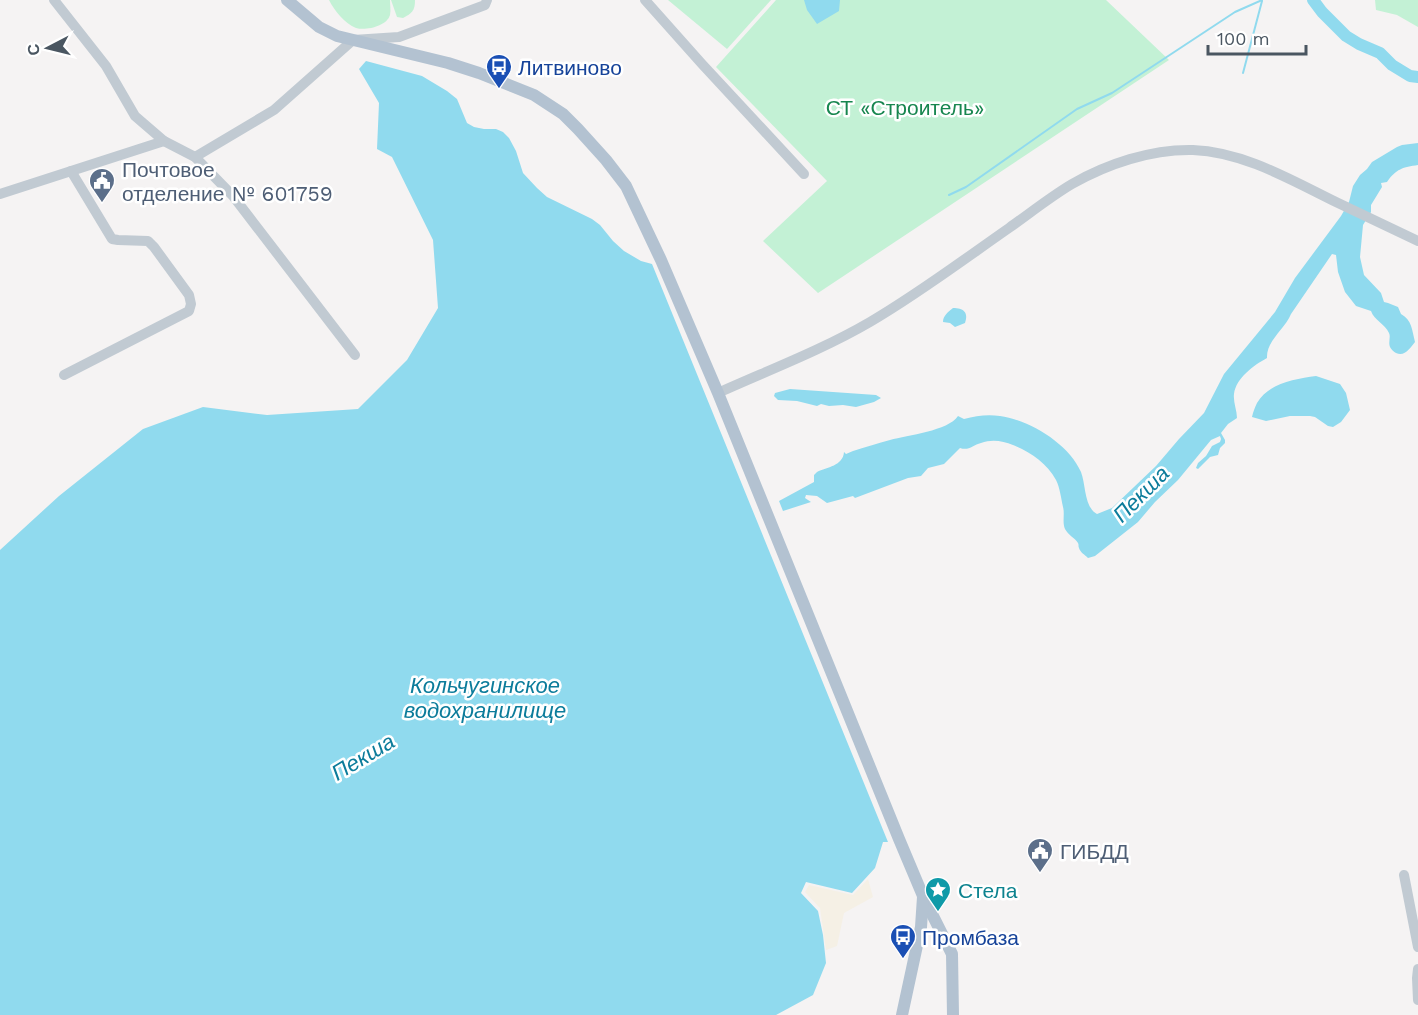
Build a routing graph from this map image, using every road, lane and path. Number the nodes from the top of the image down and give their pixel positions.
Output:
1 (54, 0) edge
2 (286, 0) edge
3 (487, 0) edge
4 (645, 0) edge
5 (353, 40) junction
6 (164, 141) junction
7 (195, 157) junction
8 (71, 171) junction
9 (804, 174) dead end
10 (0, 194) edge
11 (1418, 241) edge
12 (354, 355) dead end
13 (64, 375) dead end
14 (718, 393) junction
15 (1404, 875) dead end
16 (923, 896) junction
17 (1418, 947) edge
18 (1418, 969) edge
19 (1418, 1000) edge
20 (902, 1015) edge
21 (953, 1015) edge

1 - 6 street
2 - 5 main road
3 - 5 street
4 - 9 street
5 - 7 street
5 - 14 main road
6 - 7 street
6 - 8 street
7 - 12 street
8 - 10 street
8 - 13 street
11 - 14 street
14 - 16 main road
15 - 17 street
16 - 20 main road
16 - 21 main road
18 - 19 street

